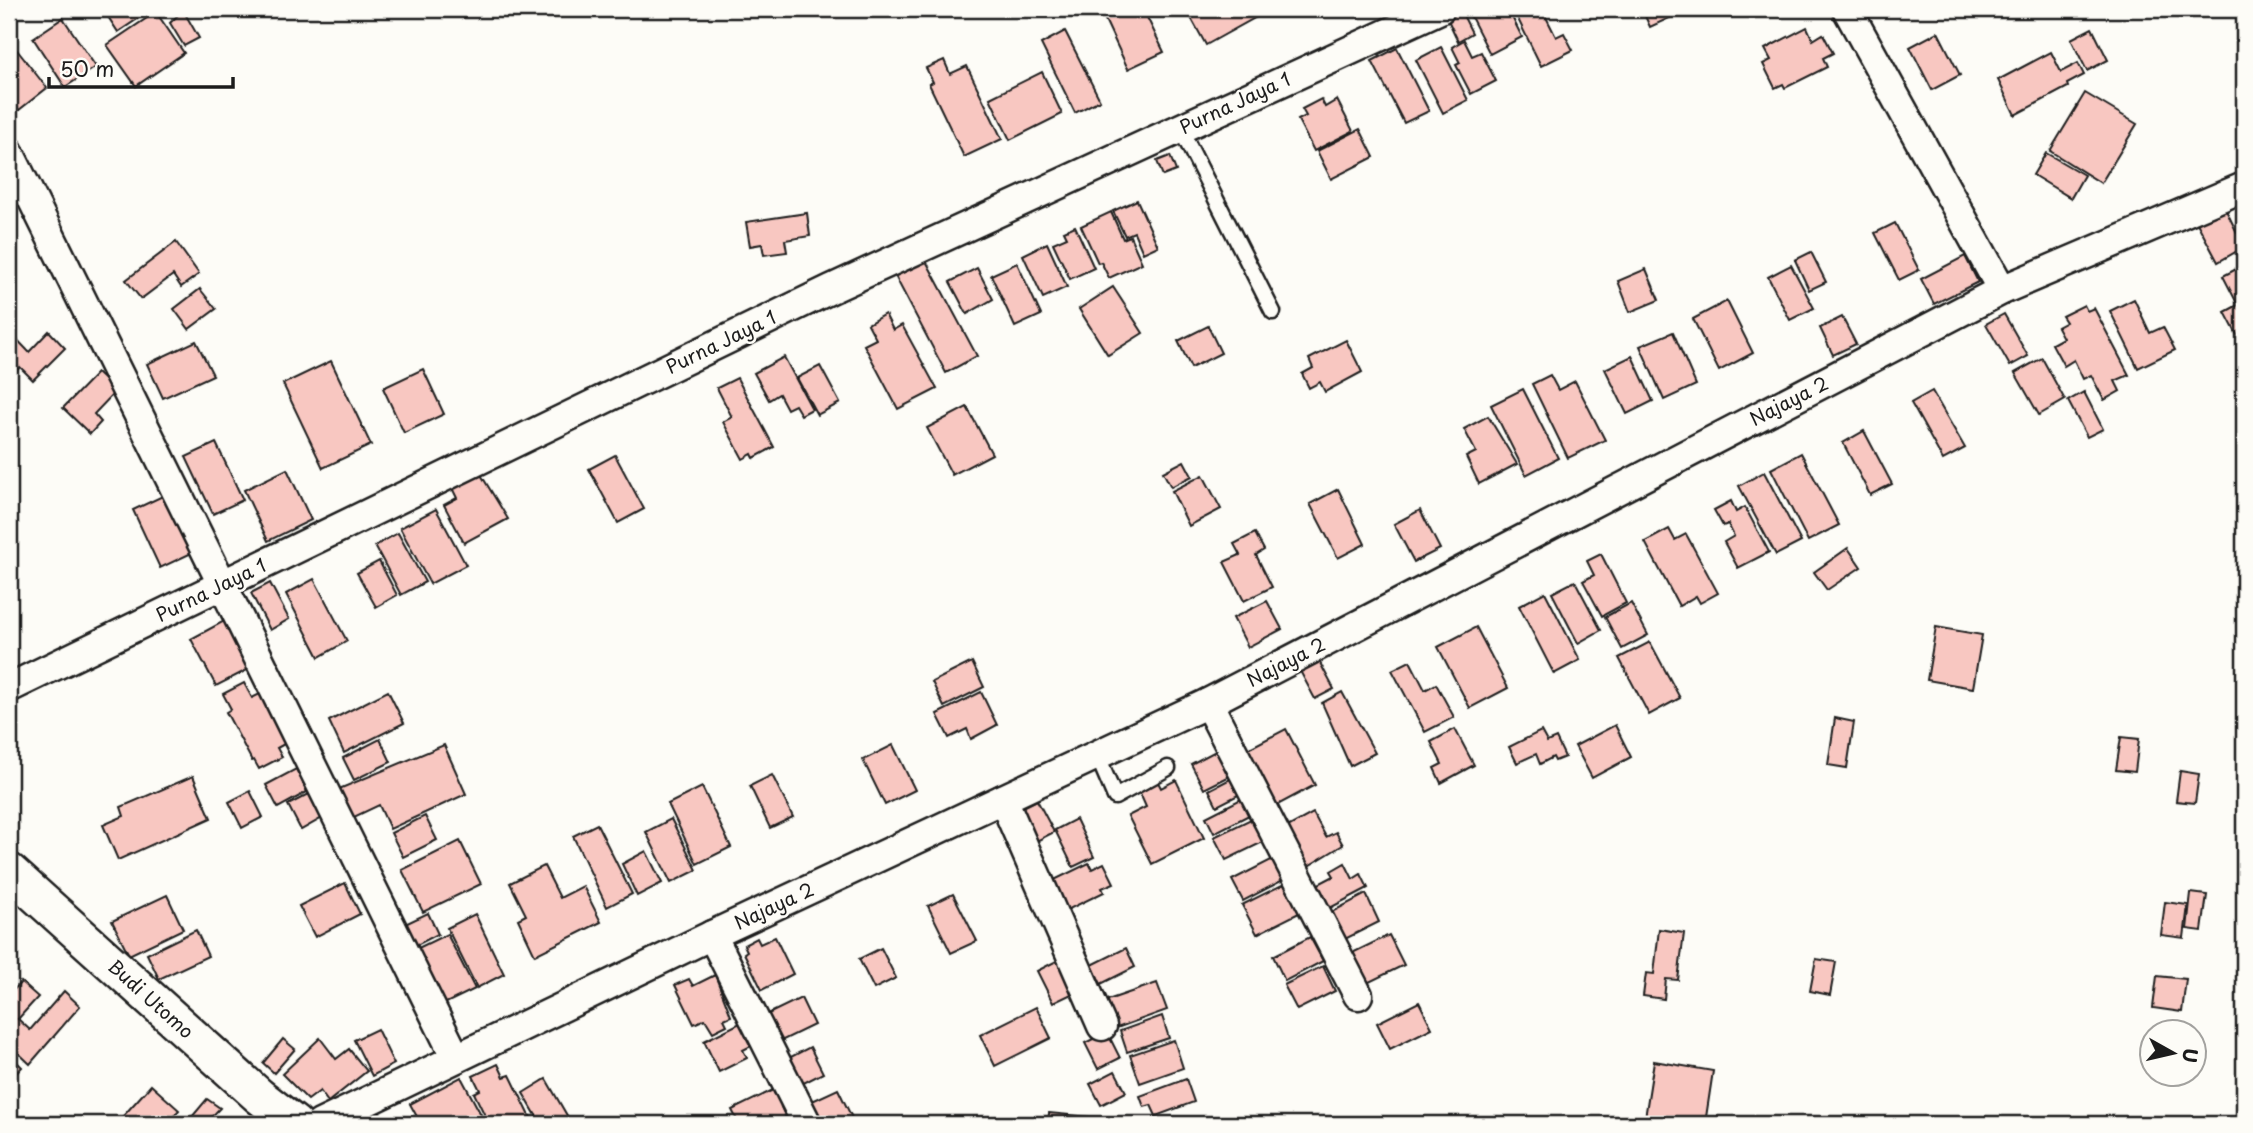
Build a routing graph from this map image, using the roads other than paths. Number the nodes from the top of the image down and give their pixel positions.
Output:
1 (1440, 9) edge
2 (1847, 9) edge
3 (1180, 128) junction
4 (9, 152) edge
5 (2244, 187) edge
6 (2002, 290) junction
7 (1273, 313) dead end
8 (225, 584) junction
9 (9, 688) edge
10 (1208, 703) junction
11 (1097, 755) junction
12 (1168, 768) dead end
13 (1003, 799) junction
14 (9, 871) edge
15 (712, 935) junction
16 (1358, 995) dead end
17 (1102, 1026) dead end
18 (456, 1059) junction
19 (806, 1122) dead end
20 (295, 1124) edge
21 (320, 1124) edge

1 - 3 street, Purna Jaya 1
2 - 6 street
3 - 7 lane
3 - 8 street, Purna Jaya 1
4 - 8 street
5 - 6 street, Najaya 2
6 - 10 street, Najaya 2
8 - 9 street, Purna Jaya 1
8 - 18 street
10 - 11 street, Najaya 2
10 - 16 street
11 - 12 lane
11 - 13 street, Najaya 2
13 - 15 street, Najaya 2
13 - 17 street
14 - 20 street, Budi Utomo
15 - 18 street, Najaya 2
15 - 19 street
18 - 21 street, Najaya 2

